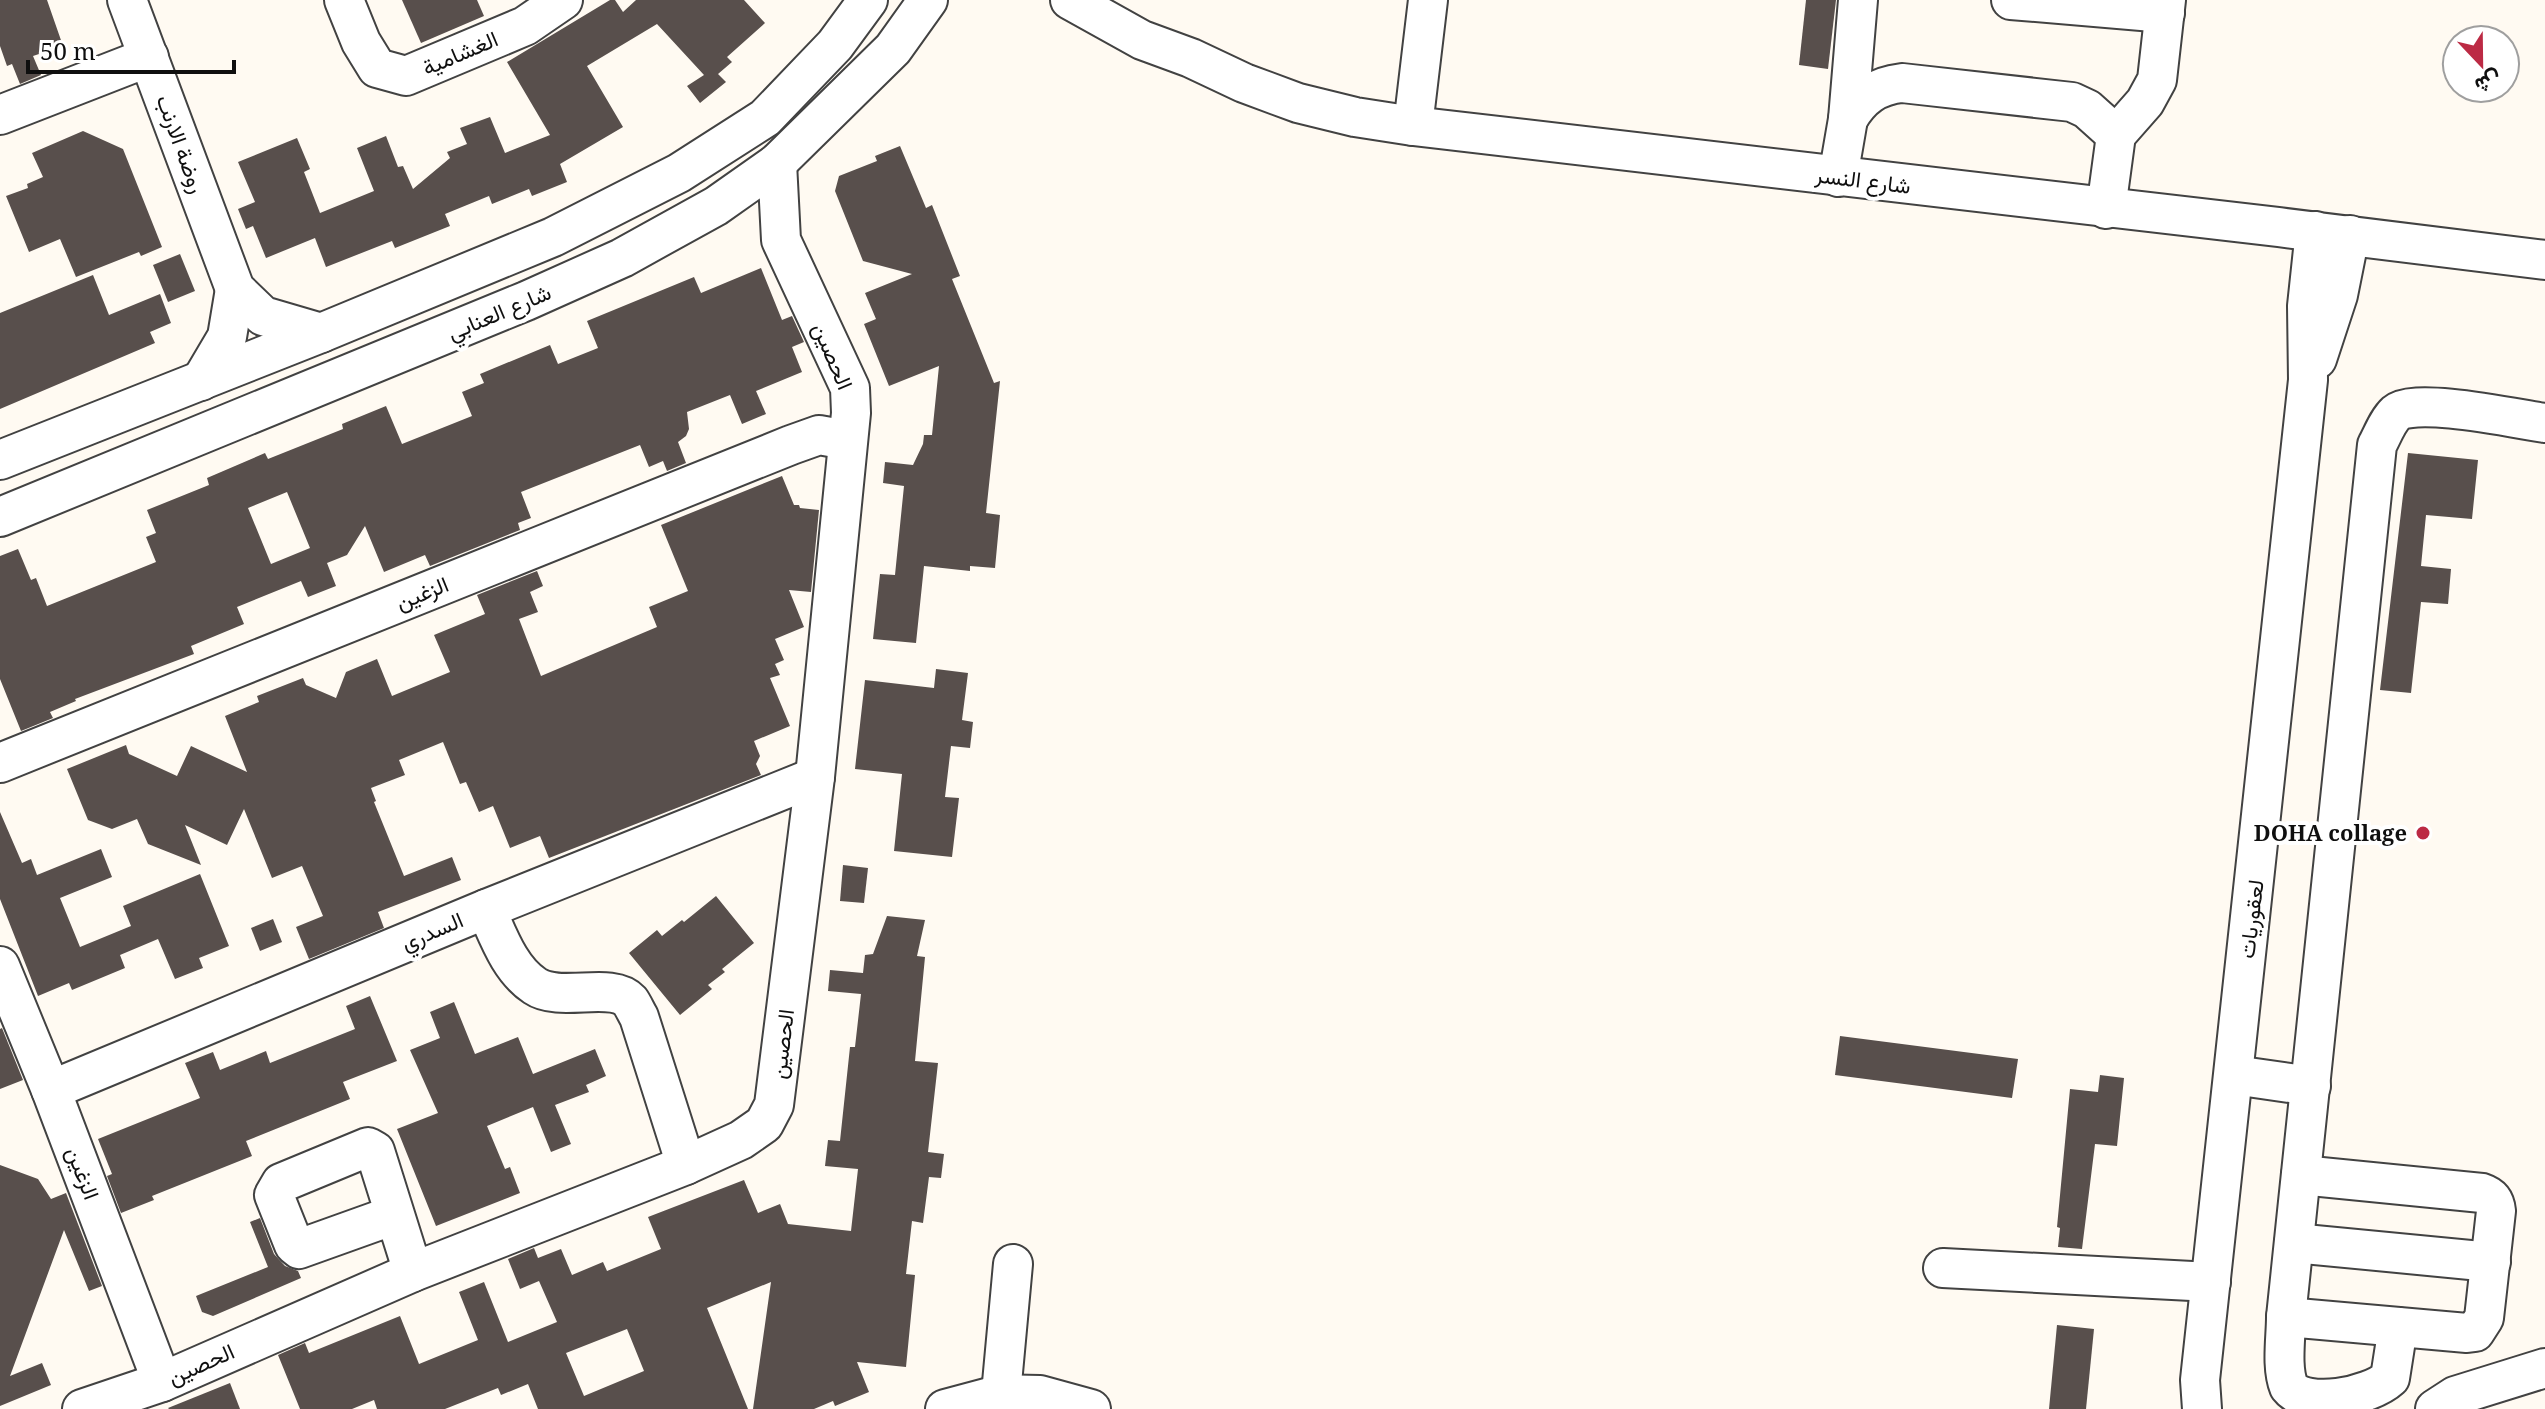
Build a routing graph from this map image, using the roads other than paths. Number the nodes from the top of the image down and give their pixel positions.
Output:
1 (127, 0) edge
2 (344, 0) edge
3 (563, 0) edge
4 (868, 0) edge
5 (928, 0) edge
6 (1070, 0) edge
7 (1118, 0) edge
8 (1428, 0) edge
9 (1858, 0) edge
10 (2011, 0) edge
11 (2165, 6) edge
12 (149, 57) junction
13 (1191, 58) junction
14 (0, 115) edge
15 (1848, 119) junction
16 (1413, 126) junction
17 (2116, 135) junction
18 (777, 163) junction
19 (1838, 177) junction
20 (716, 206) junction
21 (2106, 209) junction
22 (2332, 233) junction
23 (781, 240) junction
24 (2545, 260) edge
25 (235, 289) junction
26 (321, 333) junction
27 (201, 381) junction
28 (2545, 423) edge
29 (87, 424) junction
30 (847, 440) junction
31 (0, 460) edge
32 (0, 478) edge
33 (0, 517) edge
34 (0, 763) edge
35 (815, 777) junction
36 (486, 909) junction
37 (0, 966) edge
38 (2234, 1075) junction
39 (2311, 1086) junction
40 (51, 1090) junction
41 (686, 1165) junction
42 (2301, 1175) junction
43 (394, 1215) dead end
44 (2294, 1243) junction
45 (2491, 1262) junction
46 (1013, 1264) dead end
47 (1943, 1268) dead end
48 (413, 1272) junction
49 (2211, 1282) junction
50 (2286, 1317) junction
51 (2398, 1327) junction
52 (2545, 1368) edge
53 (162, 1382) junction
54 (1001, 1394) junction
55 (82, 1409) edge
56 (945, 1409) edge
57 (1091, 1409) edge
58 (2202, 1409) edge
59 (2435, 1409) edge

1 - 12 street, روضة الارنب
2 - 3 street, الغشامية
4 - 26 street
5 - 18 street, شارع العنابي
6 - 13 street, شارع النسر
7 - 13 street, شارع النسر
8 - 16 street
9 - 15 street
10 - 11 street
11 - 17 street
12 - 14 street
12 - 25 street, روضة الارنب
13 - 16 street, شارع النسر
15 - 17 street
15 - 19 street
16 - 19 street, شارع النسر
17 - 21 street
18 - 20 street, شارع العنابي
18 - 23 street, الحصين
19 - 21 street, شارع النسر
20 - 23 street, الحصين
20 - 33 street, شارع العنابي
21 - 22 street, شارع النسر
22 - 24 street, شارع النسر
22 - 38 street, لعقوريات
23 - 30 street, الحصين
25 - 26 street, روضة الارنب
25 - 27 street, روضة الارنب
26 - 27 street
27 - 29 street
28 - 39 street
29 - 31 street
29 - 32 street
30 - 34 street, الزغين
30 - 35 street, الحصين
35 - 36 street, السدري
35 - 41 street, الحصين
36 - 40 street, السدري
36 - 41 street
37 - 40 street, الزغين
38 - 39 street
38 - 49 street, لعقوريات
39 - 42 street
40 - 53 street, الزغين
41 - 48 street, الحصين
42 - 44 street
42 - 45 street
43 - 48 street
44 - 45 street
44 - 50 street
45 - 51 street
46 - 54 street
47 - 49 street
48 - 53 street, الحصين
49 - 58 street, لعقوريات
50 - 51 street
50 - 51 street
52 - 59 street
53 - 55 street, الحصين
54 - 56 street
54 - 57 street

